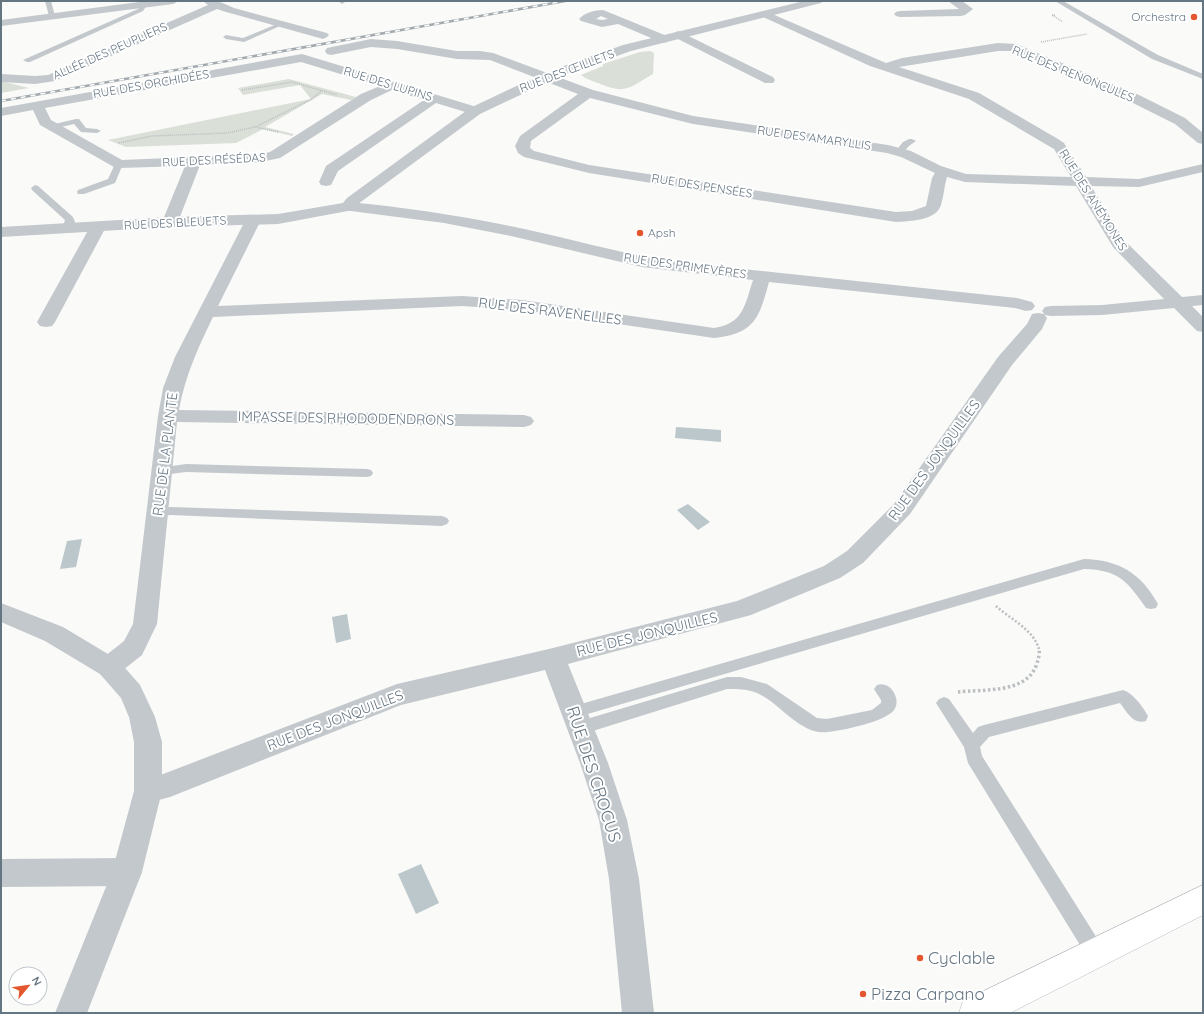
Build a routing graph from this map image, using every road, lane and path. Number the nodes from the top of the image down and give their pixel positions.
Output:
1 (48, 1) edge
2 (173, 1) edge
3 (817, 1) edge
4 (954, 1) edge
5 (1058, 1) edge
6 (212, 3) edge
7 (144, 5) junction
8 (765, 14) junction
9 (900, 14) dead end
10 (52, 16) junction
11 (618, 20) dead end
12 (1, 23) edge
13 (284, 23) junction
14 (1110, 31) junction
15 (323, 34) dead end
16 (678, 35) junction
17 (226, 37) dead end
18 (663, 39) junction
19 (1020, 50) junction
20 (330, 51) dead end
21 (302, 58) joint
22 (27, 60) dead end
23 (886, 67) junction
24 (548, 77) junction
25 (1203, 77) edge
26 (1, 78) edge
27 (769, 80) dead end
28 (392, 85) junction
29 (242, 90) dead end
30 (321, 91) junction
31 (588, 94) junction
32 (342, 96) dead end
33 (434, 99) junction
34 (37, 105) junction
35 (475, 111) junction
36 (1, 112) edge
37 (53, 127) junction
38 (255, 127) junction
39 (97, 131) dead end
40 (284, 133) dead end
41 (1203, 140) edge
42 (912, 141) dead end
43 (118, 144) dead end
44 (899, 152) junction
45 (194, 162) junction
46 (119, 164) junction
47 (1203, 168) edge
48 (943, 172) junction
49 (326, 182) dead end
50 (1082, 182) junction
51 (35, 188) dead end
52 (81, 192) dead end
53 (348, 207) junction
54 (253, 220) junction
55 (170, 222) junction
56 (98, 227) junction
57 (67, 229) junction
58 (1, 232) edge
59 (762, 277) junction
60 (1203, 300) edge
61 (1177, 302) junction
62 (208, 312) junction
63 (1038, 312) junction
64 (46, 322) dead end
65 (1203, 327) edge
66 (168, 416) junction
67 (524, 421) dead end
68 (163, 471) junction
69 (367, 473) dead end
70 (158, 513) junction
71 (442, 521) dead end
72 (984, 592) junction
73 (1151, 604) dead end
74 (1, 612) edge
75 (553, 658) junction
76 (109, 667) junction
77 (882, 689) dead end
78 (944, 703) joint
79 (1140, 716) dead end
80 (577, 720) junction
81 (972, 745) junction
82 (148, 791) junction
83 (128, 872) junction
84 (1, 873) edge
85 (1203, 899) edge
86 (1095, 952) junction
87 (71, 1013) edge
88 (638, 1013) edge
89 (975, 1013) edge

1 - 10 lane
2 - 7 street
3 - 8 street, RUE DES ŒILLETS
4 - 9 street
5 - 14 lane
6 - 13 street
6 - 26 street, ALLÉE DES PEUPLIERS
7 - 10 street
7 - 22 lane
8 - 16 street, RUE DES ŒILLETS
8 - 23 street, RUE DES ANÉMONES
10 - 12 street
11 - 18 street
13 - 15 street
13 - 17 lane
14 - 19 path
14 - 25 lane
16 - 18 street, RUE DES ŒILLETS
16 - 27 street
18 - 24 street, RUE DES ŒILLETS
19 - 23 street, RUE DES RENONCULES
19 - 41 street, RUE DES RENONCULES
20 - 24 street, RUE DES AMARYLLIS
21 - 28 street, RUE DES LUPINS
21 - 34 street, RUE DES ORCHIDÉES
23 - 50 street, RUE DES ANÉMONES
24 - 31 street, RUE DES AMARYLLIS
24 - 35 street, RUE DES ŒILLETS
28 - 33 street, RUE DES LUPINS
28 - 45 street, RUE DES RÉSÉDAS
29 - 30 path
30 - 32 path
30 - 38 path
31 - 44 street, RUE DES AMARYLLIS
31 - 48 street, RUE DES PENSÉES
33 - 35 street, RUE DES LUPINS
33 - 49 street
34 - 36 street, RUE DES ORCHIDÉES
34 - 37 street
35 - 53 street, RUE DES ŒILLETS
37 - 39 lane
37 - 46 street
38 - 40 path
38 - 43 path
42 - 44 lane
44 - 48 street, RUE DES AMARYLLIS
45 - 46 street, RUE DES RÉSÉDAS
45 - 55 street
46 - 52 lane
47 - 50 street
48 - 50 street, RUE DES AMARYLLIS
50 - 61 street, RUE DES ANÉMONES
51 - 57 lane
53 - 54 street, RUE DES BLEUETS
53 - 59 street, RUE DES PRIMEVÈRES
54 - 55 street, RUE DES BLEUETS
54 - 62 street, RUE DE LA PLANTE
55 - 56 street, RUE DES BLEUETS
56 - 57 street, RUE DES BLEUETS
56 - 64 street
57 - 58 street, RUE DES BLEUETS
59 - 62 street, RUE DES RAVENELLES
59 - 63 street, RUE DES PRIMEVÈRES
60 - 61 street, RUE DES PRIMEVÈRES
61 - 63 street, RUE DES PRIMEVÈRES
61 - 65 street, RUE DES ANÉMONES
62 - 66 street, RUE DE LA PLANTE
63 - 75 street, RUE DES JONQUILLES
66 - 67 street, IMPASSE DES RHODODENDRONS
66 - 68 street, RUE DE LA PLANTE
68 - 69 lane
68 - 70 street, RUE DE LA PLANTE
70 - 71 lane
70 - 76 street, RUE DE LA PLANTE
72 - 73 lane
72 - 78 path
72 - 80 lane
74 - 76 street
75 - 80 street, RUE DES CROCUS
75 - 82 street, RUE DES JONQUILLES
76 - 82 street
77 - 80 lane
78 - 81 lane
79 - 81 lane
80 - 88 street, RUE DES CROCUS
81 - 86 lane
82 - 83 street
83 - 84 street
83 - 87 street
85 - 86 main road
86 - 89 main road

